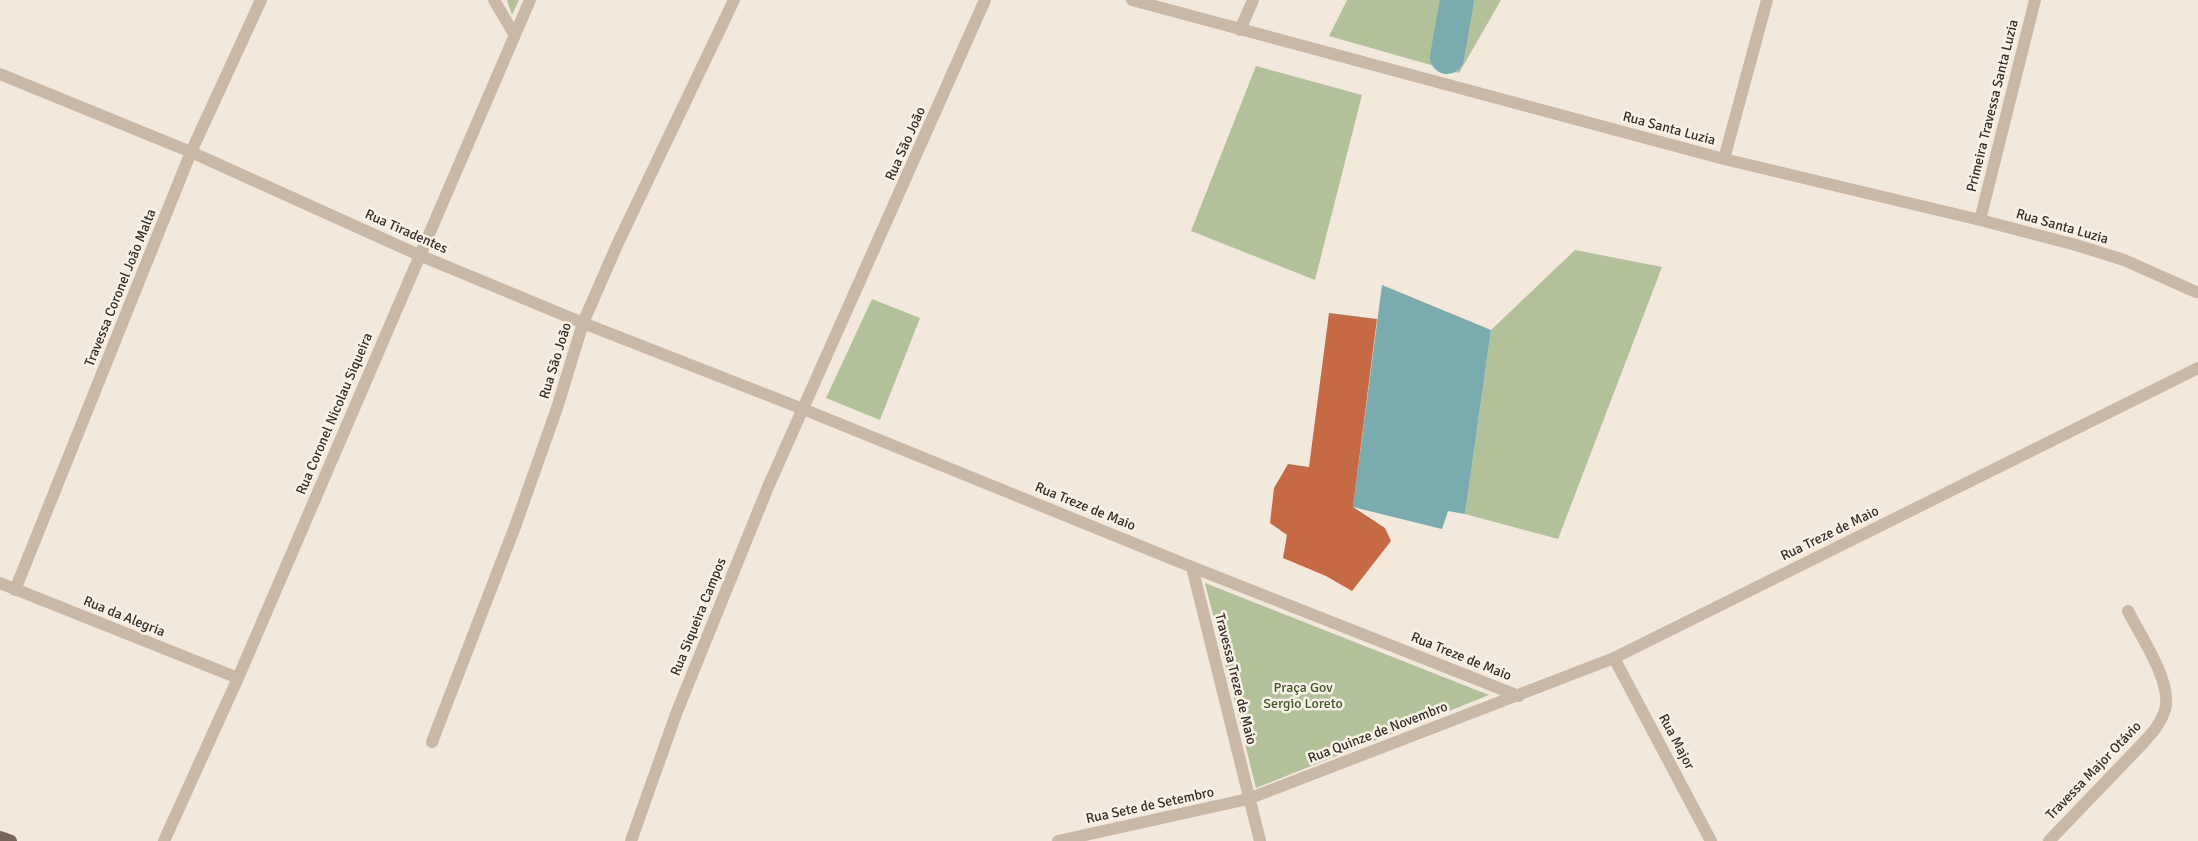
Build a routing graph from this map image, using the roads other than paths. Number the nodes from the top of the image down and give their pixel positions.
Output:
1 (261, 0) edge
2 (494, 0) edge
3 (530, 0) edge
4 (734, 0) edge
5 (985, 0) edge
6 (1132, 0) edge
7 (1253, 0) edge
8 (1767, 0) edge
9 (2035, 0) edge
10 (1240, 30) junction
11 (514, 34) junction
12 (0, 74) edge
13 (191, 152) junction
14 (1724, 159) junction
15 (1980, 220) junction
16 (420, 255) junction
17 (2197, 293) edge
18 (583, 324) junction
19 (2198, 368) edge
20 (803, 409) junction
21 (1192, 567) junction
22 (0, 583) edge
23 (15, 590) junction
24 (2128, 611) dead end
25 (1614, 658) junction
26 (238, 678) junction
27 (1519, 696) junction
28 (432, 742) dead end
29 (1248, 799) junction
30 (0, 837) edge
31 (11, 841) edge
32 (164, 841) edge
33 (632, 841) edge
34 (1058, 841) edge
35 (1260, 841) edge
36 (1712, 841) edge
37 (2049, 841) edge

1 - 13 street, Travessa Coronel João Malta
2 - 11 street
3 - 11 street, Rua Coronel Nicolau Siqueira
4 - 18 street, Rua São João
5 - 20 street, Rua São João
6 - 10 street, Rua Santa Luzia
7 - 10 street
8 - 14 street
9 - 15 street, Primeira Travessa Santa Luzia
10 - 14 street, Rua Santa Luzia
11 - 16 street, Rua Coronel Nicolau Siqueira
12 - 13 street, Rua Tiradentes
13 - 16 street, Rua Tiradentes
13 - 23 street, Travessa Coronel João Malta
14 - 15 street, Rua Santa Luzia
15 - 17 street, Rua Santa Luzia
16 - 18 street, Rua Tiradentes
16 - 26 street, Rua Coronel Nicolau Siqueira
18 - 20 street, Rua Tiradentes
18 - 28 street, Rua São João
19 - 25 street, Rua Treze de Maio
20 - 21 street, Rua Treze de Maio
20 - 33 street, Rua Siqueira Campos
21 - 27 street, Rua Treze de Maio
21 - 29 street, Travessa Treze de Maio
22 - 23 street, Rua da Alegria
23 - 26 street, Rua da Alegria
24 - 37 street, Travessa Major Otávio
25 - 27 street, Rua Treze de Maio
25 - 36 street, Rua Major
26 - 32 street, Rua Coronel Nicolau Siqueira
27 - 29 street, Rua Quinze de Novembro
29 - 34 street, Rua Sete de Setembro
29 - 35 street, Travessa Treze de Maio
30 - 31 main road

